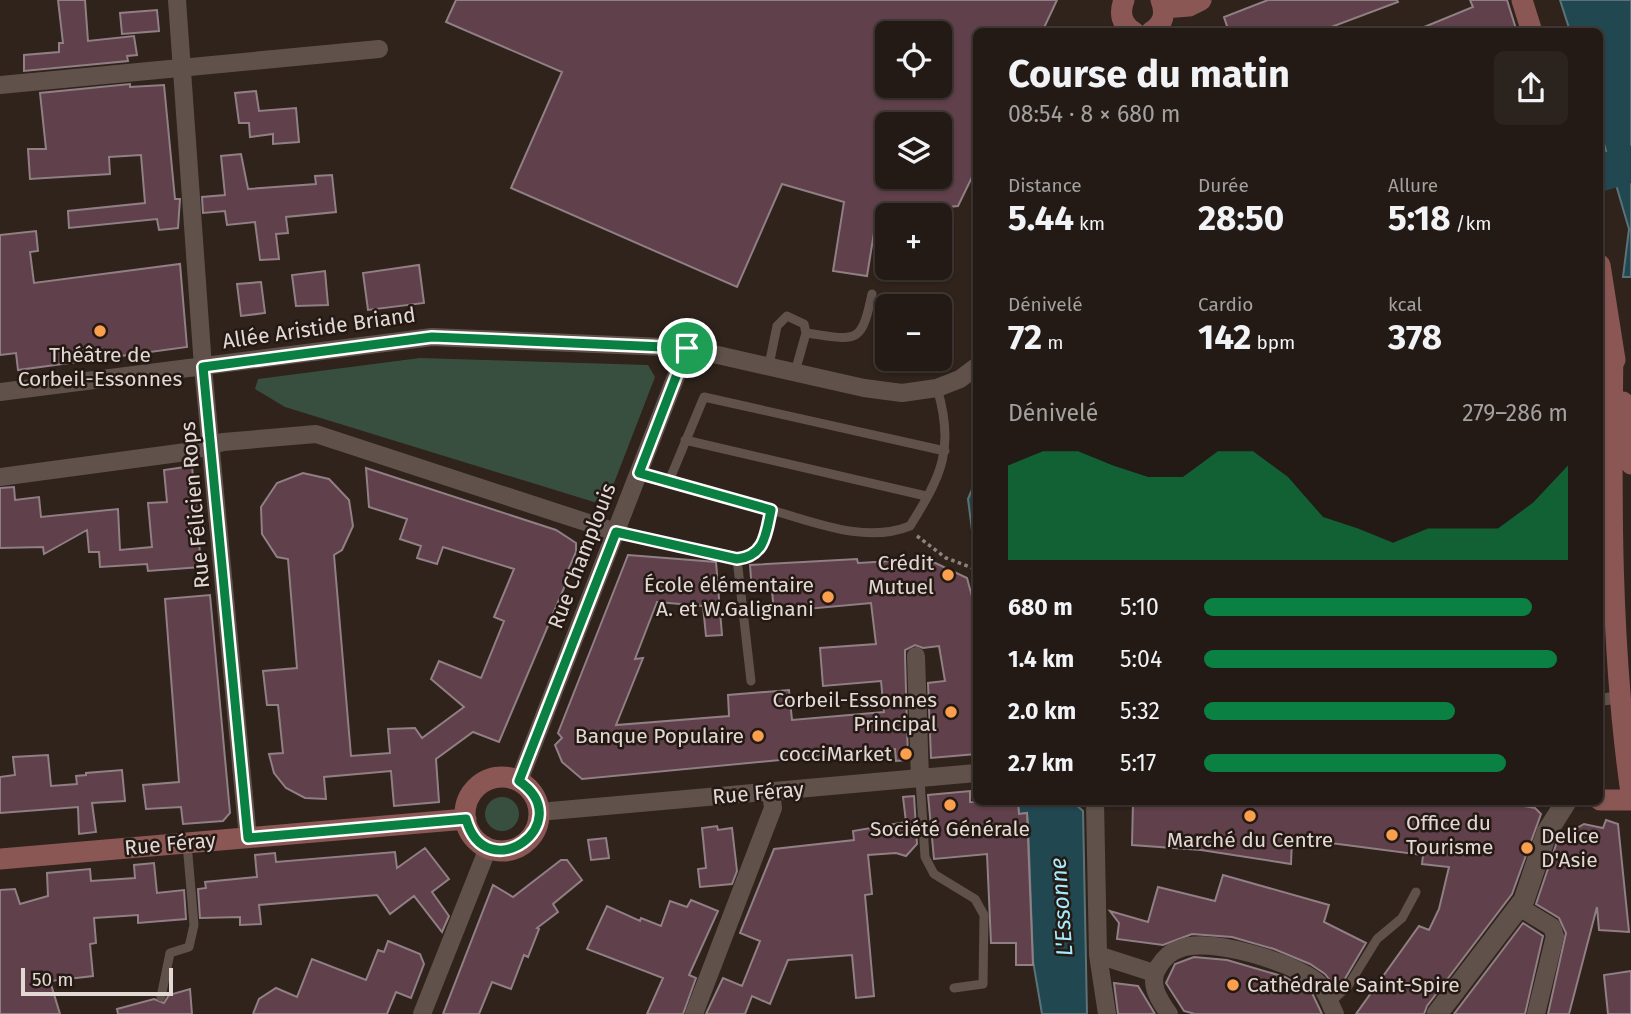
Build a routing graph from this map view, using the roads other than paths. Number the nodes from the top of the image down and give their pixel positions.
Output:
1 (177, 0) edge
2 (1124, 0) edge
3 (1201, 0) edge
4 (1522, 0) edge
5 (1158, 20) edge
6 (1127, 28) edge
7 (1531, 28) edge
8 (379, 49) dead end
9 (181, 69) junction
10 (0, 85) edge
11 (1603, 284) edge
12 (872, 293) dead end
13 (806, 333) junction
14 (1613, 347) junction
15 (687, 348) junction
16 (769, 365) junction
17 (203, 367) junction
18 (973, 369) edge
19 (795, 372) junction
20 (937, 388) junction
21 (0, 392) edge
22 (685, 440) junction
23 (1606, 443) edge
24 (212, 446) junction
25 (945, 452) junction
26 (1631, 464) edge
27 (639, 473) junction
28 (0, 477) edge
29 (669, 481) junction
30 (926, 496) junction
31 (771, 510) junction
32 (616, 532) junction
33 (737, 559) junction
34 (1608, 619) edge
35 (916, 656) dead end
36 (751, 681) dead end
37 (1610, 699) edge
38 (973, 773) edge
39 (920, 779) junction
40 (519, 781) junction
41 (771, 791) junction
42 (1631, 793) edge
43 (1603, 800) edge
44 (1631, 800) edge
45 (1095, 805) edge
46 (1564, 805) edge
47 (539, 812) junction
48 (466, 819) junction
49 (248, 838) junction
50 (187, 843) junction
51 (488, 848) junction
52 (0, 859) edge
53 (1416, 892) dead end
54 (1519, 907) junction
55 (1098, 955) junction
56 (1154, 973) junction
57 (954, 988) dead end
58 (161, 997) dead end
59 (1333, 1008) edge
60 (422, 1014) edge
61 (694, 1014) edge
62 (1107, 1014) edge
63 (1169, 1014) edge
64 (1437, 1014) edge
65 (1536, 1014) edge

1 - 9 street, Rue Félicien Rops
2 - 6 main road
3 - 5 main road
4 - 7 main road
8 - 9 street
9 - 10 street
9 - 17 street, Rue Félicien Rops
11 - 14 main road
12 - 13 lane
13 - 16 lane
13 - 19 lane
14 - 23 main road
14 - 26 main road
15 - 16 street, Allée Aristide Briand
15 - 17 street, Allée Aristide Briand
15 - 27 street, Rue Champlouis
16 - 19 street, Allée Aristide Briand
17 - 21 street, Allée Aristide Briand
17 - 24 street, Rue Félicien Rops
18 - 20 street
19 - 20 street, Allée Aristide Briand
20 - 25 lane
22 - 25 lane
22 - 29 lane
22 - 30 lane
23 - 34 main road
24 - 28 street
24 - 32 street
24 - 49 street, Rue Félicien Rops
25 - 30 lane
27 - 29 lane
27 - 32 street, Rue Champlouis
29 - 31 lane
30 - 31 lane
31 - 33 lane
32 - 33 lane
32 - 40 street, Rue Champlouis
33 - 36 lane
34 - 37 main road
35 - 39 street
37 - 42 main road
38 - 39 street, Rue Féray
39 - 41 street, Rue Féray
39 - 57 lane
40 - 47 main road
40 - 48 main road
41 - 47 street, Rue Féray
41 - 61 street
43 - 44 main road
45 - 55 street
46 - 54 street
47 - 51 main road
48 - 49 main road, Rue Féray
48 - 51 main road
49 - 50 main road, Rue Féray
50 - 52 main road, Rue Féray
50 - 58 lane
51 - 60 street
53 - 59 lane
54 - 64 street
54 - 65 street
55 - 56 street
55 - 62 street
56 - 59 street
56 - 63 street

